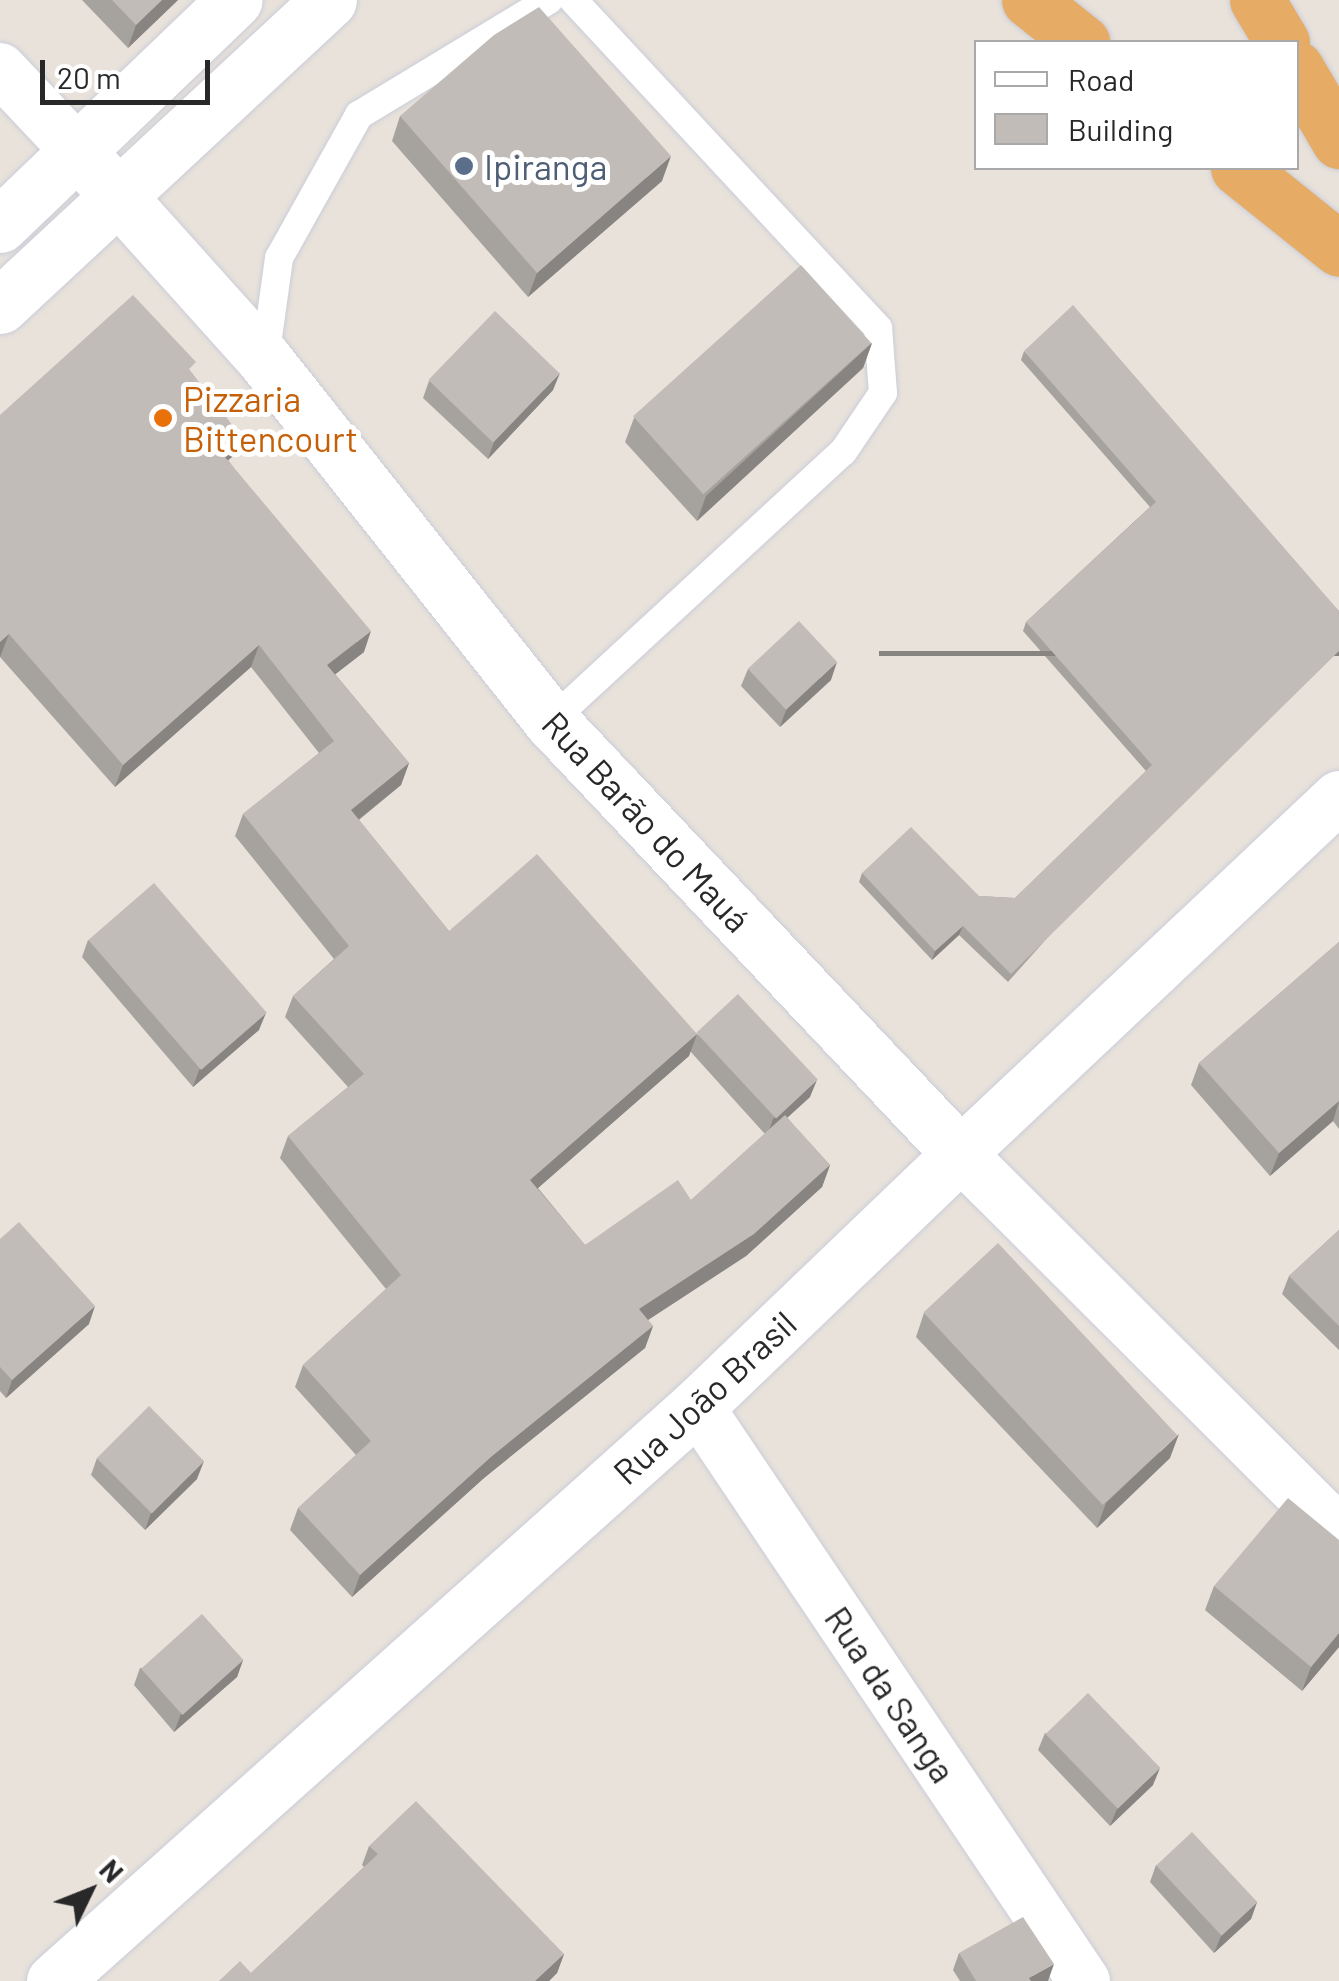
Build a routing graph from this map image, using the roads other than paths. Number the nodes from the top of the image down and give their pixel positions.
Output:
1 (235, 0) edge
2 (330, 0) edge
3 (549, 0) edge
4 (573, 0) edge
5 (1028, 0) edge
6 (1257, 0) edge
7 (1079, 40) edge
8 (1281, 40) edge
9 (0, 69) edge
10 (1299, 73) edge
11 (1339, 141) edge
12 (80, 154) junction
13 (1240, 170) edge
14 (118, 195) junction
15 (0, 226) edge
16 (1339, 249) edge
17 (0, 306) edge
18 (265, 360) junction
19 (551, 720) junction
20 (1339, 797) edge
21 (960, 1154) junction
22 (697, 1406) junction
23 (1339, 1532) edge
24 (54, 1981) edge
25 (1084, 1981) edge

1 - 12 street
2 - 14 street
3 - 18 lane
4 - 19 lane
5 - 7 highway
6 - 8 highway
9 - 12 street, Rua Barão do Mauá
10 - 11 highway
12 - 14 street, Rua Barão do Mauá
12 - 15 street
13 - 16 highway
14 - 17 street
14 - 18 street, Rua Barão do Mauá
18 - 19 street, Rua Barão do Mauá
19 - 21 street, Rua Barão do Mauá
20 - 21 street, Rua João Brasil
21 - 22 street, Rua João Brasil
21 - 23 street, Rua Barão do Mauá
22 - 24 street, Rua João Brasil
22 - 25 street, Rua da Sanga

